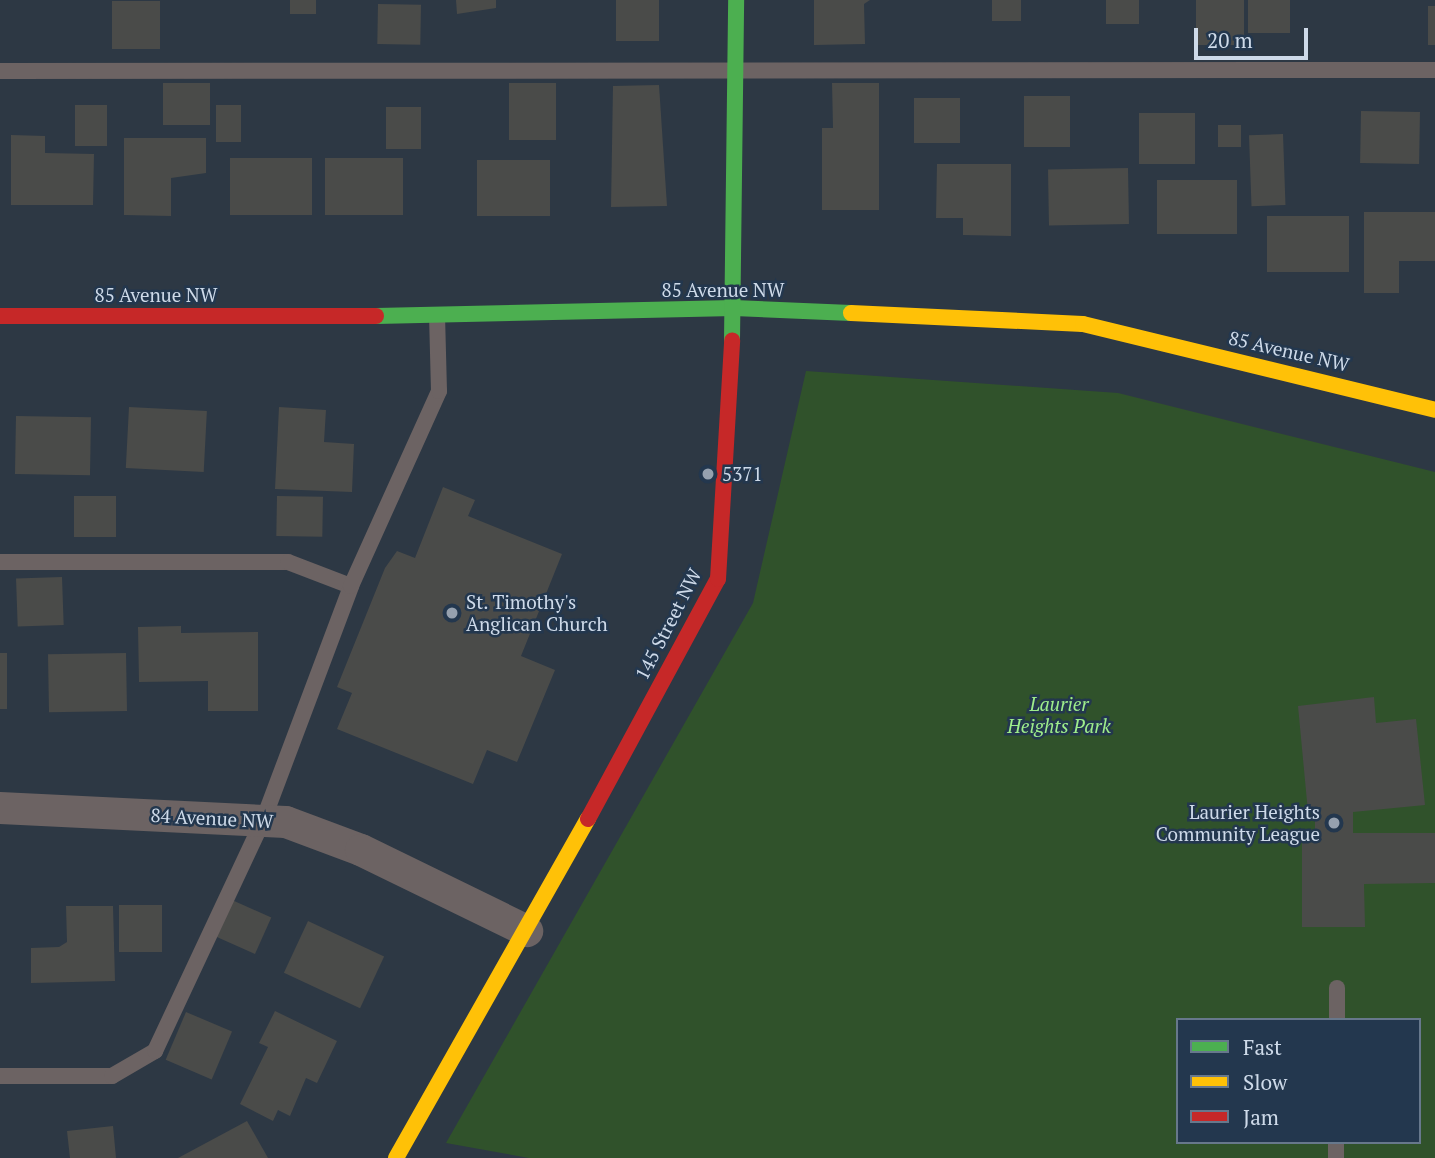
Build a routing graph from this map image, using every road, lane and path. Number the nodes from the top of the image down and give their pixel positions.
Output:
1 (736, 0) edge
2 (736, 69) junction
3 (1435, 70) edge
4 (0, 71) edge
5 (734, 308) junction
6 (0, 316) edge
7 (437, 316) junction
8 (1435, 411) edge
9 (0, 562) edge
10 (351, 586) junction
11 (0, 808) edge
12 (264, 818) junction
13 (527, 931) junction
14 (1337, 988) dead end
15 (1337, 1018) edge
16 (0, 1076) edge
17 (396, 1158) edge

1 - 2 street, 145 Street NW
2 - 3 lane
2 - 4 lane
2 - 5 street, 145 Street NW
5 - 7 street, 85 Avenue NW
5 - 8 street, 85 Avenue NW
5 - 13 street, 145 Street NW
6 - 7 street, 85 Avenue NW
7 - 10 lane
9 - 10 lane
10 - 12 lane
11 - 12 street, 84 Avenue NW
12 - 13 street, 84 Avenue NW
12 - 16 lane
13 - 17 street, 145 Street NW
14 - 15 lane

